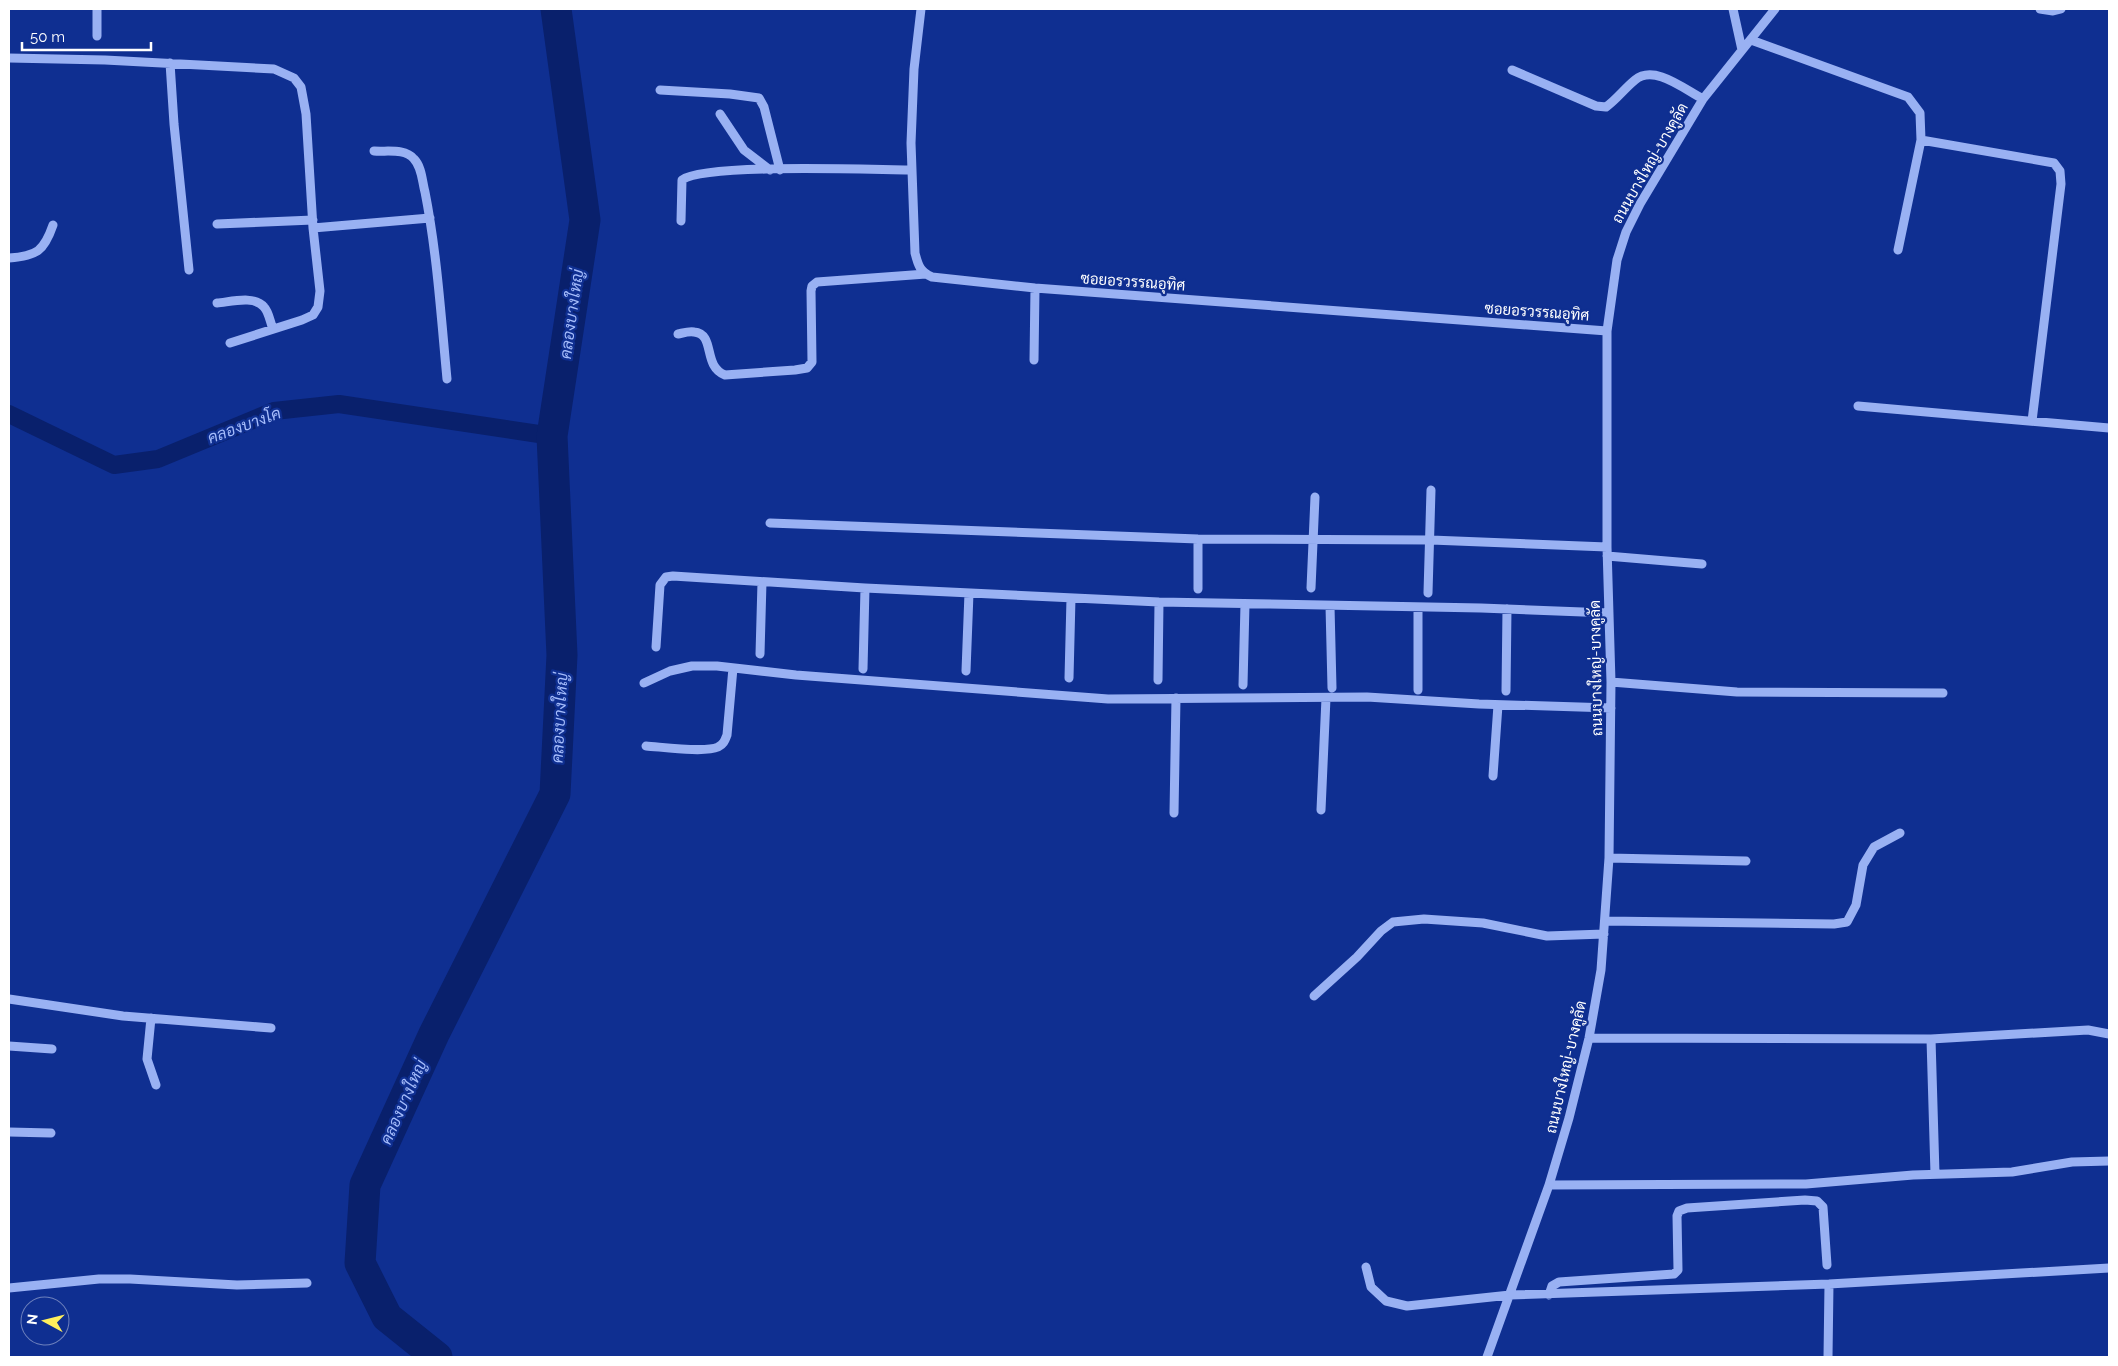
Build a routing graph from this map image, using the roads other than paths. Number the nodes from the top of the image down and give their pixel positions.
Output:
1 (97, 9) edge
2 (921, 9) edge
3 (1733, 9) edge
4 (1775, 9) edge
5 (2040, 9) edge
6 (2061, 9) edge
7 (97, 36) dead end
8 (1751, 40) junction
9 (1742, 50) junction
10 (9, 58) edge
11 (170, 63) junction
12 (1512, 70) dead end
13 (660, 90) dead end
14 (1703, 99) junction
15 (720, 114) dead end
16 (1921, 140) junction
17 (374, 151) dead end
18 (775, 170) junction
19 (912, 170) junction
20 (430, 218) junction
21 (681, 221) dead end
22 (217, 224) dead end
23 (313, 224) junction
24 (53, 225) dead end
25 (1898, 250) dead end
26 (9, 258) edge
27 (189, 270) dead end
28 (926, 274) junction
29 (1035, 288) junction
30 (217, 302) dead end
31 (273, 329) junction
32 (1607, 331) junction
33 (678, 334) dead end
34 (230, 343) dead end
35 (1034, 360) dead end
36 (447, 379) dead end
37 (1858, 406) dead end
38 (2032, 422) junction
39 (2109, 428) edge
40 (1431, 490) dead end
41 (1314, 497) dead end
42 (770, 523) dead end
43 (1314, 538) junction
44 (1198, 539) junction
45 (1431, 540) junction
46 (1607, 551) junction
47 (1702, 564) dead end
48 (762, 582) junction
49 (865, 588) junction
50 (1312, 588) dead end
51 (1198, 589) dead end
52 (969, 593) junction
53 (1428, 593) dead end
54 (1071, 598) junction
55 (1159, 602) junction
56 (1246, 604) junction
57 (1330, 606) junction
58 (1418, 607) junction
59 (1507, 609) junction
60 (1609, 613) junction
61 (656, 646) dead end
62 (760, 654) dead end
63 (733, 668) junction
64 (863, 669) dead end
65 (966, 671) dead end
66 (1069, 678) dead end
67 (1158, 680) dead end
68 (1611, 682) junction
69 (644, 683) dead end
70 (1243, 685) dead end
71 (1332, 688) dead end
72 (1418, 690) dead end
73 (1506, 691) dead end
74 (1943, 693) dead end
75 (1176, 698) junction
76 (1326, 698) junction
77 (1498, 705) junction
78 (1611, 708) junction
79 (646, 746) dead end
80 (1493, 776) dead end
81 (1321, 810) dead end
82 (1174, 813) dead end
83 (1900, 833) dead end
84 (1608, 858) junction
85 (1746, 861) dead end
86 (1605, 921) junction
87 (1604, 934) junction
88 (1314, 996) dead end
89 (9, 999) edge
90 (151, 1018) junction
91 (272, 1028) dead end
92 (2109, 1034) edge
93 (1589, 1038) junction
94 (1930, 1039) junction
95 (9, 1046) edge
96 (52, 1049) dead end
97 (156, 1085) dead end
98 (9, 1132) edge
99 (51, 1133) dead end
100 (2109, 1161) edge
101 (1935, 1174) junction
102 (1549, 1185) junction
103 (1827, 1264) dead end
104 (1366, 1266) dead end
105 (2109, 1268) edge
106 (307, 1283) dead end
107 (1829, 1284) junction
108 (9, 1288) edge
109 (1510, 1295) junction
110 (1549, 1295) junction
111 (1488, 1357) edge
112 (1828, 1357) edge

1 - 7 street
2 - 19 street
3 - 9 street
4 - 8 street, ถนนบางใหญ่-บางคูลัด
5 - 6 street
8 - 9 street, ถนนบางใหญ่-บางคูลัด
8 - 16 street
9 - 14 street, ถนนบางใหญ่-บางคูลัด
10 - 11 street
11 - 23 street
11 - 27 street
12 - 14 street
13 - 18 street
14 - 32 street, ถนนบางใหญ่-บางคูลัด
15 - 18 street
16 - 25 street
16 - 38 street
17 - 20 street
18 - 19 street
18 - 21 street
19 - 28 street
20 - 23 street
20 - 36 street
22 - 23 street
23 - 31 street
24 - 26 street
28 - 29 street, ซอยอรวรรณอุทิศ
28 - 33 street, ซอยอรวรรณอุทิศ
29 - 32 street, ซอยอรวรรณอุทิศ
29 - 35 street
30 - 31 street
31 - 34 street
32 - 46 street, ถนนบางใหญ่-บางคูลัด
37 - 38 street
38 - 39 street
40 - 45 street
41 - 43 street
42 - 44 street
43 - 44 street
43 - 45 street
43 - 50 street
44 - 51 street
45 - 46 street
45 - 53 street
46 - 47 street
46 - 60 street, ถนนบางใหญ่-บางคูลัด
48 - 49 street
48 - 61 street
48 - 62 street
49 - 52 street
49 - 64 street
52 - 54 street
52 - 65 street
54 - 55 street
54 - 66 street
55 - 56 street
55 - 67 street
56 - 57 street
56 - 70 street
57 - 58 street
57 - 71 street
58 - 59 street
58 - 72 street
59 - 60 street
59 - 73 street
60 - 68 street, ถนนบางใหญ่-บางคูลัด
63 - 69 street
63 - 75 street
63 - 79 street
68 - 74 street
68 - 78 street, ถนนบางใหญ่-บางคูลัด
75 - 76 street
75 - 82 street
76 - 77 street
76 - 81 street
77 - 78 street
77 - 80 street
78 - 84 street, ถนนบางใหญ่-บางคูลัด
83 - 86 street
84 - 85 street
84 - 86 street, ถนนบางใหญ่-บางคูลัด
86 - 87 street, ถนนบางใหญ่-บางคูลัด
87 - 88 street
87 - 93 street, ถนนบางใหญ่-บางคูลัด
89 - 90 street
90 - 91 street
90 - 97 street
92 - 94 street
93 - 94 street
93 - 102 street, ถนนบางใหญ่-บางคูลัด
94 - 101 street
95 - 96 street
98 - 99 street
100 - 101 street
101 - 102 street
102 - 109 street, ถนนบางใหญ่-บางคูลัด
103 - 110 street
104 - 109 street
105 - 107 street
106 - 108 street
107 - 110 street
107 - 112 street
109 - 110 street
109 - 111 street, ถนนบางใหญ่-บางคูลัด

